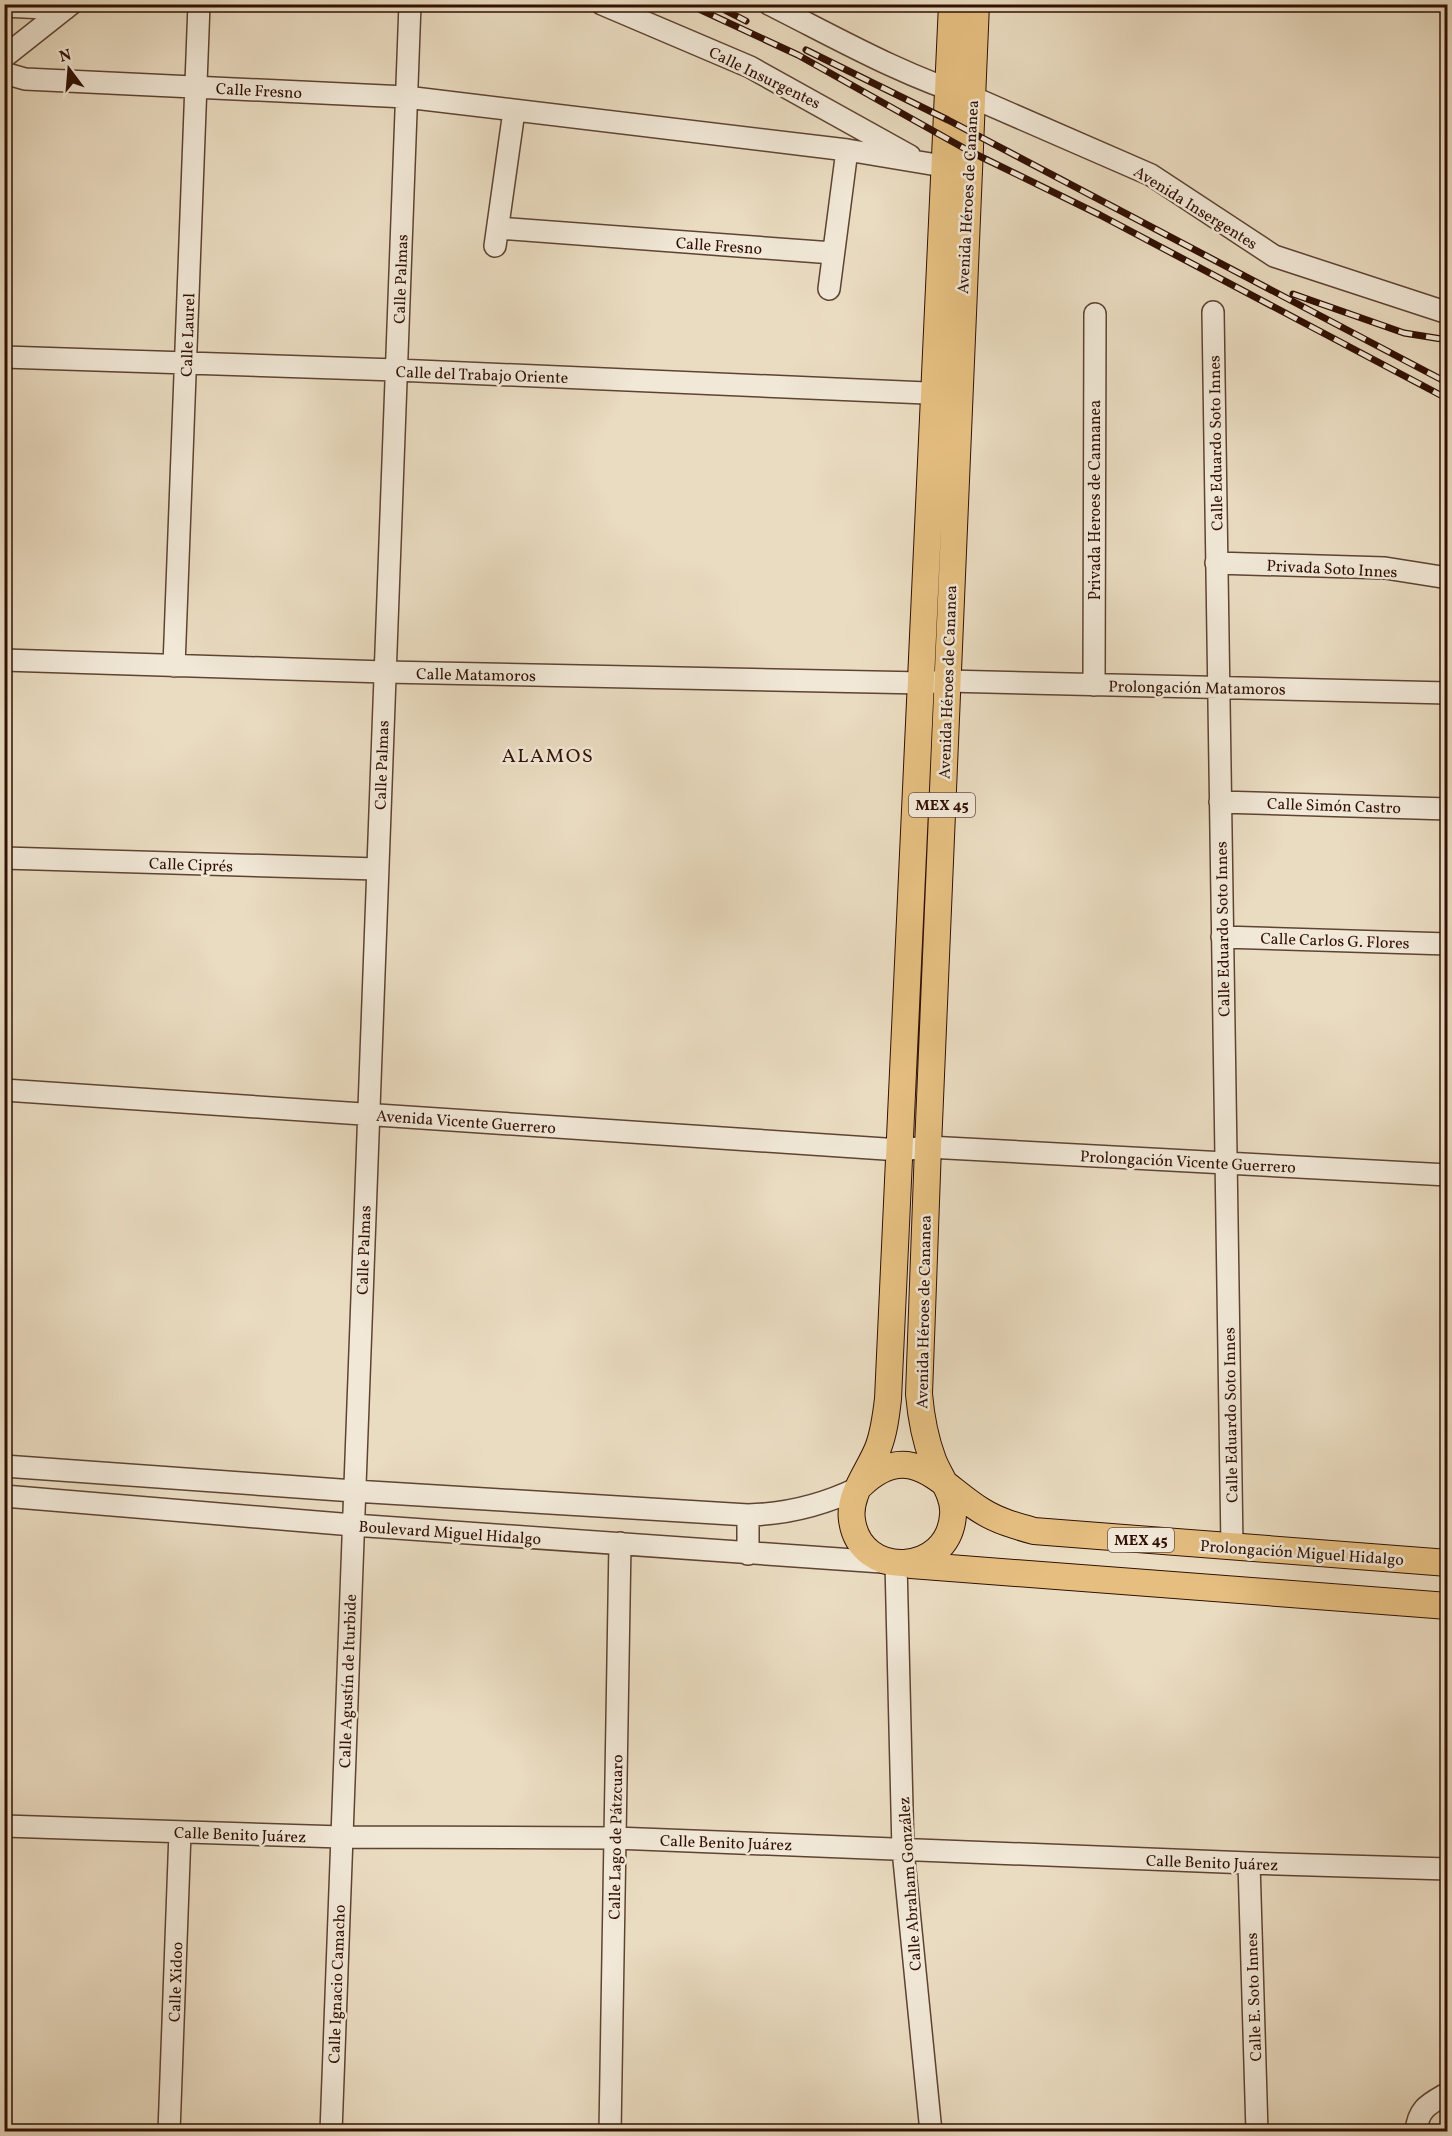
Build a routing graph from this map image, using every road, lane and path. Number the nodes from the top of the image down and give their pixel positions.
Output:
1 (199, 4) edge
2 (410, 4) edge
3 (602, 4) edge
4 (769, 4) edge
5 (952, 4) edge
6 (976, 4) edge
7 (4, 6) edge
8 (68, 7) edge
9 (4, 57) edge
10 (4, 73) edge
11 (196, 88) junction
12 (961, 93) junction
13 (406, 97) junction
14 (514, 111) junction
15 (847, 150) junction
16 (945, 166) junction
17 (833, 253) junction
18 (830, 289) dead end
19 (1213, 312) dead end
20 (1448, 313) edge
21 (1095, 314) dead end
22 (4, 357) edge
23 (186, 364) junction
24 (396, 370) junction
25 (947, 394) junction
26 (1216, 562) junction
27 (1448, 578) edge
28 (4, 660) edge
29 (174, 666) junction
30 (385, 672) junction
31 (947, 681) junction
32 (922, 683) junction
33 (1094, 685) junction
34 (1219, 688) junction
35 (1448, 693) edge
36 (1221, 802) junction
37 (1448, 809) edge
38 (4, 858) edge
39 (377, 869) junction
40 (1222, 937) junction
41 (1448, 944) edge
42 (4, 1090) edge
43 (368, 1114) junction
44 (928, 1147) junction
45 (900, 1150) junction
46 (1226, 1162) junction
47 (1448, 1174) edge
48 (4, 1466) edge
49 (942, 1481) junction
50 (858, 1488) junction
51 (354, 1491) junction
52 (4, 1496) edge
53 (748, 1515) junction
54 (353, 1525) junction
55 (620, 1544) junction
56 (1232, 1547) junction
57 (748, 1554) junction
58 (896, 1563) junction
59 (1448, 1563) edge
60 (1448, 1606) edge
61 (4, 1826) edge
62 (180, 1832) junction
63 (341, 1837) junction
64 (615, 1838) junction
65 (903, 1850) junction
66 (1249, 1863) junction
67 (1448, 1869) edge
68 (1448, 2093) edge
69 (169, 2132) edge
70 (331, 2132) edge
71 (610, 2132) edge
72 (931, 2132) edge
73 (1257, 2132) edge
74 (1416, 2132) edge

1 - 11 street, Calle Laurel
2 - 13 street, Calle Palmas
3 - 16 street, Calle Insurgentes
4 - 12 street
5 - 12 main road, Avenida Héroes de Cananea / MEX 45
6 - 12 main road, Avenida Héroes de Cananea / MEX 45
7 - 8 street
8 - 9 street
10 - 11 street, Calle Fresno
11 - 13 street, Calle Fresno
11 - 23 street, Calle Laurel
12 - 16 main road, Avenida Héroes de Cananea / MEX 45
12 - 20 street, Avenida Insergentes
13 - 14 street, Calle Fresno
13 - 24 street, Calle Palmas
14 - 15 street, Calle Fresno
14 - 17 street, Calle Fresno
15 - 16 street, Calle Fresno
15 - 17 street
16 - 25 main road, Avenida Héroes de Cananea / MEX 45
17 - 18 street
19 - 26 street, Calle Eduardo Soto Innes
21 - 33 street, Privada Heroes de Cannanea
22 - 23 street, Calle del Trabajo Oriente
23 - 24 street, Calle del Trabajo Oriente
23 - 29 street, Calle Laurel
24 - 25 street, Calle del Trabajo Oriente
24 - 30 street, Calle Palmas
25 - 31 main road, Avenida Héroes de Cananea / MEX 45
25 - 32 main road, Avenida Héroes de Cananea / MEX 45
26 - 27 street, Privada Soto Innes
26 - 34 street, Calle Eduardo Soto Innes
28 - 29 street, Calle Matamoros
29 - 30 street, Calle Matamoros
30 - 32 street, Calle Matamoros
30 - 39 street, Calle Palmas
31 - 32 street, Calle Matamoros
31 - 33 street, Prolongación Matamoros
31 - 44 main road, Avenida Héroes de Cananea / MEX 45
32 - 45 main road, Avenida Héroes de Cananea / MEX 45
33 - 34 street, Prolongación Matamoros
34 - 35 street, Prolongación Matamoros
34 - 36 street, Calle Eduardo Soto Innes
36 - 37 street, Calle Simón Castro
36 - 40 street, Calle Eduardo Soto Innes
38 - 39 street, Calle Ciprés
39 - 43 street, Calle Palmas
40 - 41 street, Calle Carlos G. Flores
40 - 46 street, Calle Eduardo Soto Innes
42 - 43 street, Avenida Vicente Guerrero
43 - 45 street, Avenida Vicente Guerrero
43 - 51 street, Calle Palmas
44 - 45 street, Avenida Vicente Guerrero
44 - 46 street, Prolongación Vicente Guerrero
44 - 49 main road, Avenida Héroes de Cananea / MEX 45
45 - 50 main road, Avenida Héroes de Cananea / MEX 45
46 - 47 street, Prolongación Vicente Guerrero
46 - 56 street, Calle Eduardo Soto Innes
48 - 51 street, Boulevard Miguel Hidalgo
49 - 50 main road, Prolongación Miguel Hidalgo / MEX 45
49 - 56 main road, Prolongación Miguel Hidalgo / MEX 45
49 - 58 main road, Avenida Héroes de Cananea / MEX 45
50 - 53 street, Boulevard Miguel Hidalgo
50 - 58 main road, Avenida Héroes de Cananea / MEX 45
51 - 53 street, Boulevard Miguel Hidalgo
51 - 54 street, Calle Palmas
52 - 54 street, Boulevard Miguel Hidalgo
53 - 57 street
54 - 55 street, Boulevard Miguel Hidalgo
54 - 63 street, Calle Agustín de Iturbide
55 - 57 street, Boulevard Miguel Hidalgo
55 - 64 street, Calle Lago de Pátzcuaro
56 - 59 main road, Prolongación Miguel Hidalgo / MEX 45
57 - 58 street, Boulevard Miguel Hidalgo
58 - 60 main road, MEX 45
58 - 65 street, Calle Abraham González
61 - 62 street, Calle Benito Juárez
62 - 63 street, Calle Benito Juárez
62 - 69 street, Calle Xidoo
63 - 64 street, Calle Benito Juárez
63 - 70 street, Calle Ignacio Camacho
64 - 65 street, Calle Benito Juárez
64 - 71 street, Calle Lago de Pátzcuaro
65 - 66 street, Calle Benito Juárez
65 - 72 street, Calle Abraham González
66 - 67 street, Calle Benito Juárez
66 - 73 street, Calle E. Soto Innes
68 - 74 street

